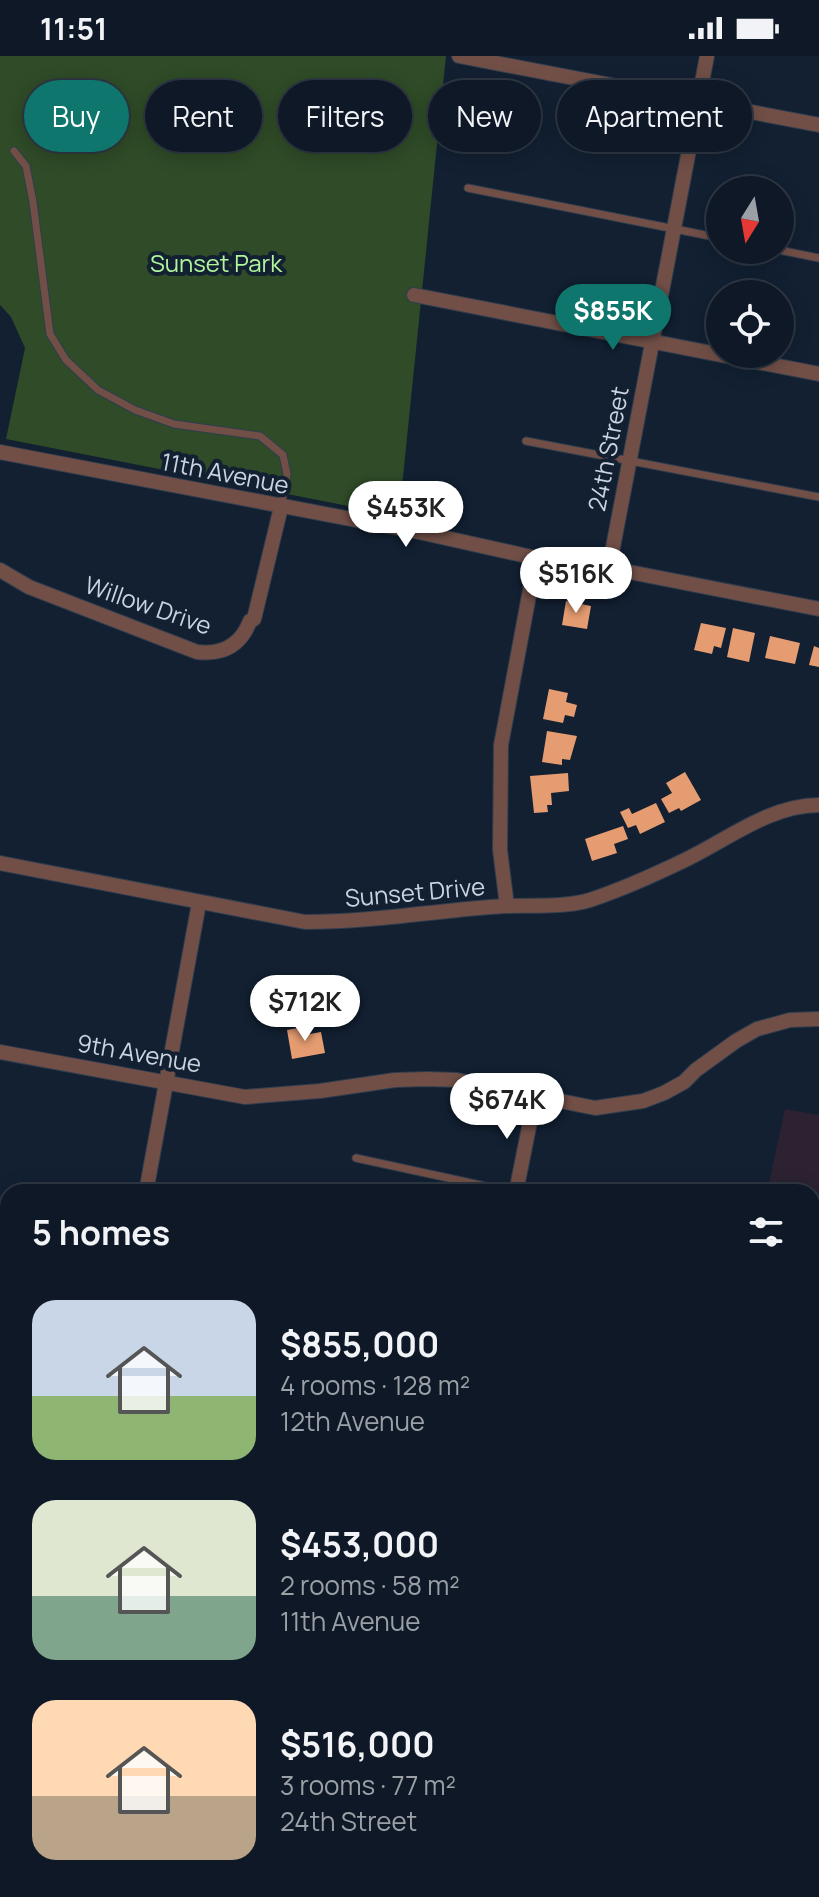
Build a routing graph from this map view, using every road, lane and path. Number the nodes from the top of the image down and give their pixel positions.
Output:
1 (459, 56) edge
2 (707, 56) edge
3 (584, 80) edge
4 (702, 80) edge
5 (752, 112) edge
6 (819, 125) edge
7 (14, 151) dead end
8 (689, 152) edge
9 (468, 188) dead end
10 (674, 229) junction
11 (706, 235) edge
12 (794, 253) edge
13 (819, 258) edge
14 (414, 295) dead end
15 (653, 341) junction
16 (819, 374) edge
17 (526, 441) dead end
18 (0, 452) edge
19 (630, 460) junction
20 (819, 497) edge
21 (281, 507) junction
22 (536, 558) junction
23 (609, 568) junction
24 (0, 570) edge
25 (819, 609) edge
26 (819, 805) edge
27 (0, 863) edge
28 (199, 903) junction
29 (507, 906) junction
30 (819, 1019) edge
31 (0, 1052) edge
32 (165, 1081) junction
33 (535, 1097) junction
34 (356, 1158) dead end
35 (147, 1184) edge
36 (477, 1184) edge
37 (516, 1184) edge

1 - 3 street
2 - 4 street, 24th Street
5 - 6 street
7 - 21 lane
8 - 10 street, 24th Street
9 - 10 lane
10 - 11 lane
10 - 15 street, 24th Street
12 - 13 lane
14 - 15 street
15 - 16 street
15 - 19 street, 24th Street
17 - 19 lane
18 - 21 street, 11th Avenue
19 - 20 lane
19 - 23 street, 24th Street
21 - 22 street, 11th Avenue
21 - 24 street, Willow Drive
22 - 23 street, 11th Avenue
22 - 29 street
23 - 25 street, 11th Avenue
26 - 29 street, Sunset Drive
27 - 28 street, Sunset Drive
28 - 29 street, Sunset Drive
28 - 32 street
30 - 33 street, 9th Avenue
31 - 32 street, 9th Avenue
32 - 33 street, 9th Avenue
32 - 35 street
33 - 37 street
34 - 36 lane

